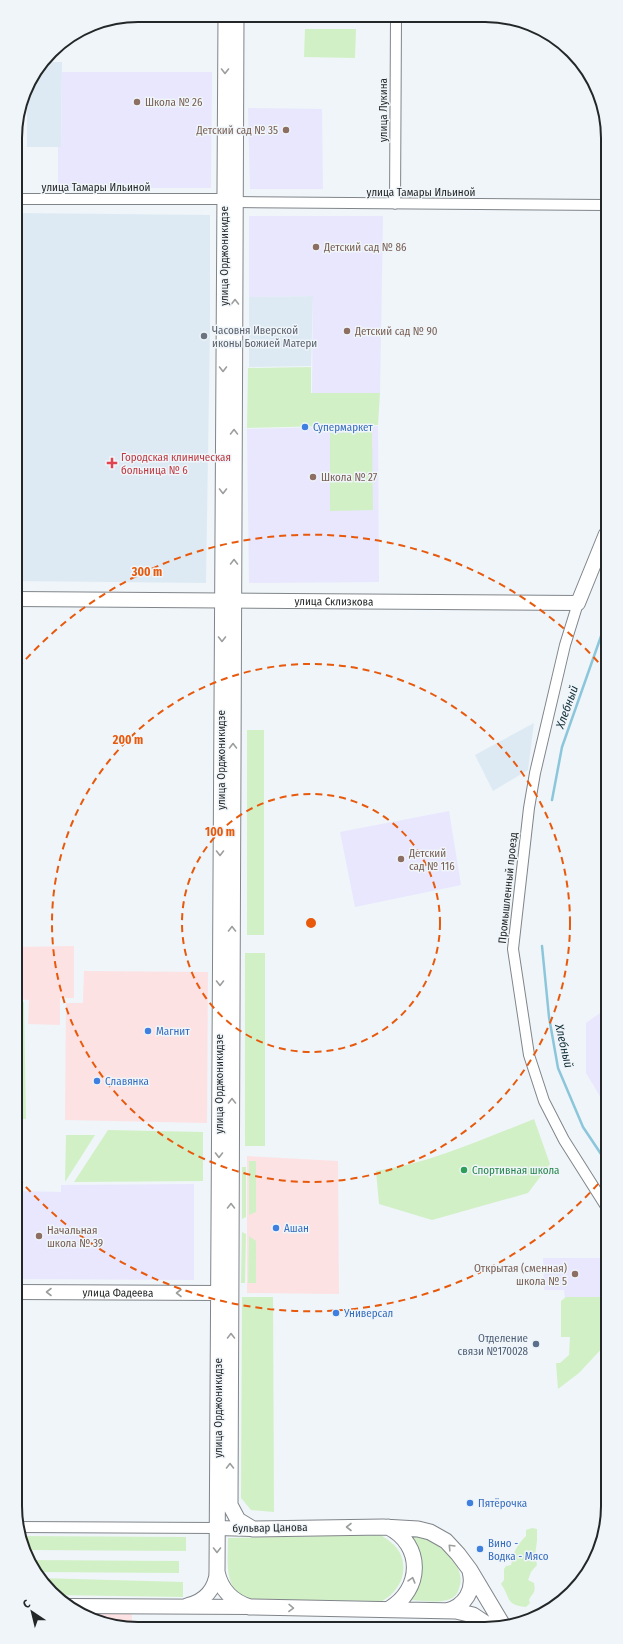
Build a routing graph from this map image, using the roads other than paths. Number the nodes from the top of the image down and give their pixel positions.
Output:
1 (222, 22) edge
2 (228, 22) edge
3 (234, 22) edge
4 (239, 22) edge
5 (396, 22) edge
6 (231, 32) junction
7 (22, 199) edge
8 (230, 201) junction
9 (395, 204) junction
10 (601, 205) edge
11 (601, 546) edge
12 (22, 599) edge
13 (228, 600) junction
14 (578, 603) junction
15 (219, 1127) junction
16 (231, 1140) junction
17 (601, 1199) edge
18 (22, 1292) edge
19 (218, 1293) junction
20 (24, 1527) edge
21 (388, 1527) junction
22 (217, 1528) junction
23 (253, 1529) junction
24 (470, 1570) junction
25 (217, 1572) junction
26 (80, 1606) edge
27 (180, 1606) junction
28 (252, 1607) junction
29 (389, 1609) junction
30 (442, 1611) junction
31 (500, 1621) edge
32 (485, 1622) edge

1 - 6 street
2 - 6 main road, улица Орджоникидзе
3 - 6 main road, улица Орджоникидзе
4 - 6 street
5 - 9 street, улица Лукина
6 - 8 main road, улица Орджоникидзе
7 - 8 street, улица Тамары Ильиной
8 - 9 street, улица Тамары Ильиной
8 - 13 main road, улица Орджоникидзе
9 - 10 street, улица Тамары Ильиной
11 - 14 street
12 - 13 street, улица Склизкова
13 - 14 street, улица Склизкова
13 -> 15 main road, улица Орджоникидзе
16 -> 13 main road, улица Орджоникидзе
14 - 17 street, Промышленный проезд
15 - 16 main road
15 -> 19 main road, улица Орджоникидзе
23 -> 16 main road, улица Орджоникидзе
19 -> 18 street, улица Фадеева
19 - 22 main road, улица Орджоникидзе
20 - 22 street, бульвар Цанова
21 -> 23 main road, бульвар Цанова
24 -> 21 main road, бульвар Цанова
29 -> 21 main road
22 - 23 street, бульвар Цанова
22 -> 25 main road, улица Орджоникидзе
24 - 30 main road
24 - 31 main road, бульвар Цанова
25 - 27 street
25 - 28 main road, улица Орджоникидзе
26 - 27 street
27 - 28 street
28 -> 29 main road
29 - 30 main road
30 - 32 main road

